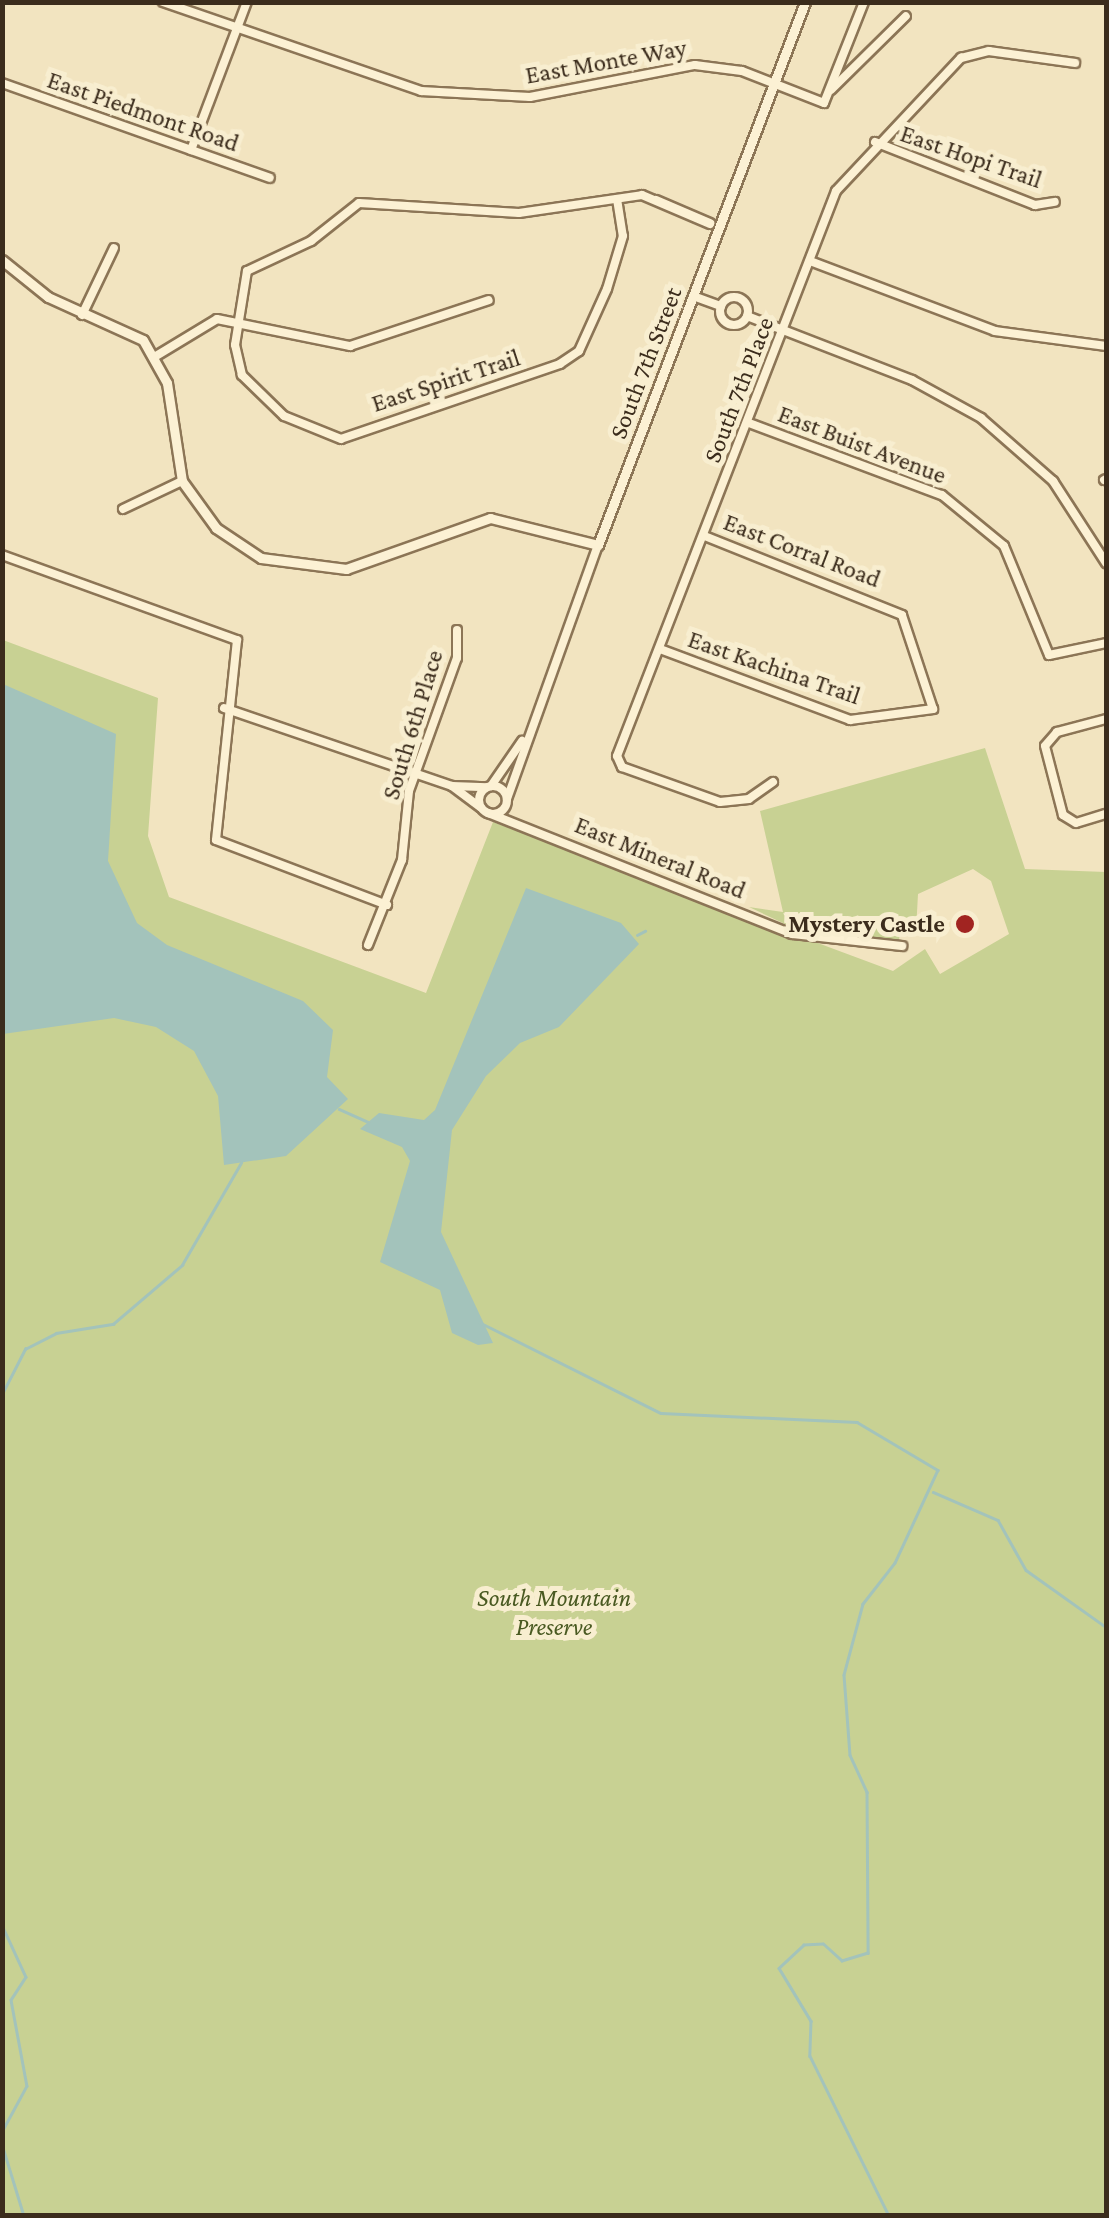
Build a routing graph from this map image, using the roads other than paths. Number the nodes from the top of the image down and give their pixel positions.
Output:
1 (163, 2) edge
2 (247, 2) edge
3 (805, 2) edge
4 (864, 2) edge
5 (906, 16) dead end
6 (237, 30) junction
7 (1075, 63) dead end
8 (2, 83) edge
9 (774, 84) junction
10 (828, 93) junction
11 (875, 142) junction
12 (192, 150) junction
13 (270, 178) dead end
14 (617, 199) junction
15 (1055, 202) dead end
16 (714, 225) junction
17 (114, 248) dead end
18 (2, 260) edge
19 (810, 261) junction
20 (692, 296) junction
21 (489, 300) dead end
22 (721, 306) junction
23 (82, 315) junction
24 (747, 316) junction
25 (236, 318) junction
26 (782, 330) junction
27 (1106, 346) edge
28 (156, 356) junction
29 (749, 423) junction
30 (182, 481) junction
31 (123, 509) dead end
32 (704, 536) junction
33 (598, 545) junction
34 (2, 555) edge
35 (1106, 562) edge
36 (457, 630) dead end
37 (1106, 644) edge
38 (660, 649) junction
39 (224, 708) junction
40 (933, 709) joint
41 (1106, 720) edge
42 (525, 737) junction
43 (415, 772) junction
44 (773, 782) dead end
45 (452, 786) junction
46 (489, 786) junction
47 (506, 804) junction
48 (484, 811) junction
49 (1106, 814) edge
50 (519, 827) junction
51 (387, 905) junction
52 (368, 945) dead end
53 (902, 946) dead end

1 - 6 street, East Monte Way
2 - 6 street
3 - 9 street, South 7th Street
4 - 10 street
5 - 10 street
6 - 9 street, East Monte Way
6 - 12 street
7 - 11 street, South 7th Place
8 - 12 street, East Piedmont Road
9 - 10 street, East Monte Way
9 - 16 street, South 7th Street
11 - 15 street, East Hopi Trail
11 - 19 street, South 7th Place
12 - 13 street, East Piedmont Road
14 - 16 street
14 - 25 street
14 - 25 street, East Spirit Trail
16 - 20 street, South 7th Street
17 - 23 street
18 - 23 street
19 - 26 street, South 7th Place
19 - 27 street
20 - 22 street
20 - 33 street, South 7th Street
21 - 25 street
22 - 24 street
22 - 24 street
23 - 28 street
24 - 26 street
25 - 28 street
26 - 29 street, South 7th Place
26 - 35 street
28 - 30 street
29 - 32 street, South 7th Place
29 - 37 street, East Buist Avenue
30 - 31 street
30 - 33 street
32 - 38 street, South 7th Place
32 - 40 street, East Corral Road
33 - 42 street, South 7th Street
34 - 39 street
36 - 43 street, South 6th Place
38 - 40 street, East Kachina Trail
38 - 44 street, South 7th Place
39 - 43 street, East Mineral Road
39 - 51 street
41 - 49 street
42 - 46 street, South 7th Street
42 - 47 street, South 7th Street
43 - 45 street, East Mineral Road
43 - 51 street, South 6th Place
45 - 46 street, East Mineral Road
45 - 48 street, East Mineral Road
46 - 47 street
46 - 48 street, South 7th Street
47 - 48 street
47 - 50 street, East Mineral Road
48 - 50 street, East Mineral Road
50 - 53 street, East Mineral Road
51 - 52 street, South 6th Place

